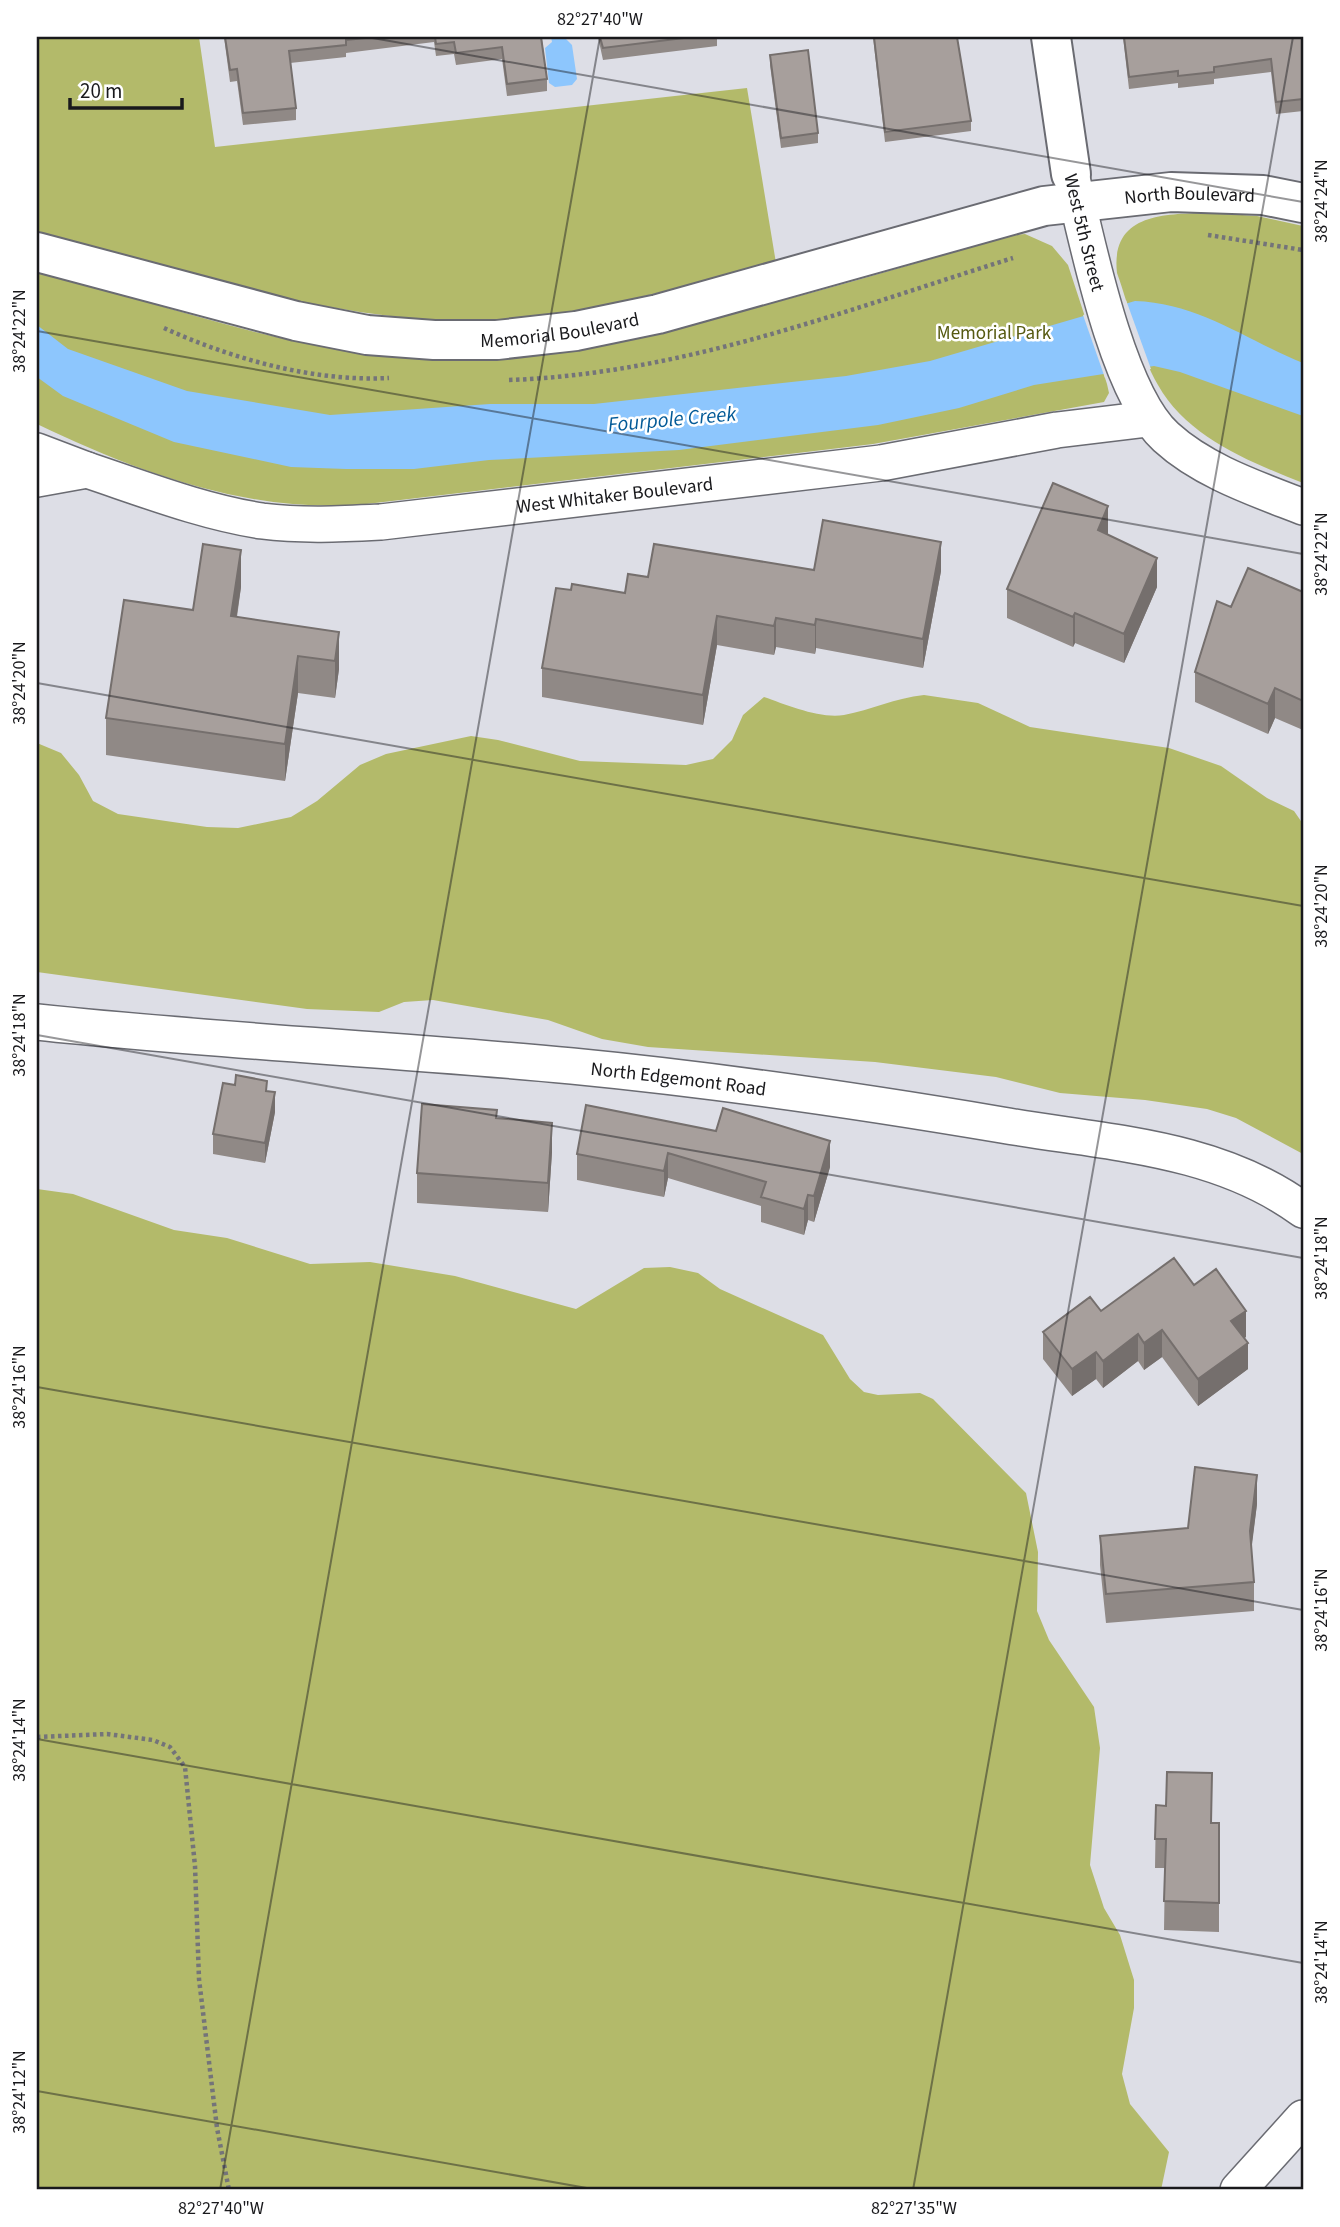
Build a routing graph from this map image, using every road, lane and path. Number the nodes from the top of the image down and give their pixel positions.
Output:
1 (1052, 37) edge
2 (1074, 187) junction
3 (1303, 203) edge
4 (1206, 235) dead end
5 (1303, 250) edge
6 (37, 252) edge
7 (1148, 419) junction
8 (37, 451) edge
9 (87, 470) junction
10 (37, 479) edge
11 (1303, 507) edge
12 (37, 1022) edge
13 (1303, 1210) edge
14 (37, 1737) edge
15 (1303, 2118) edge
16 (229, 2190) edge
17 (1238, 2190) edge

1 - 2 street, West 5th Street
2 - 3 street, North Boulevard
2 - 6 street, Memorial Boulevard
2 - 7 street, West 5th Street
4 - 5 path
7 - 9 street, West Whitaker Boulevard
7 - 11 street
8 - 9 street, West Whitaker Boulevard
9 - 10 street, West Whitaker Boulevard
12 - 13 street, North Edgemont Road
14 - 16 path
15 - 17 street

